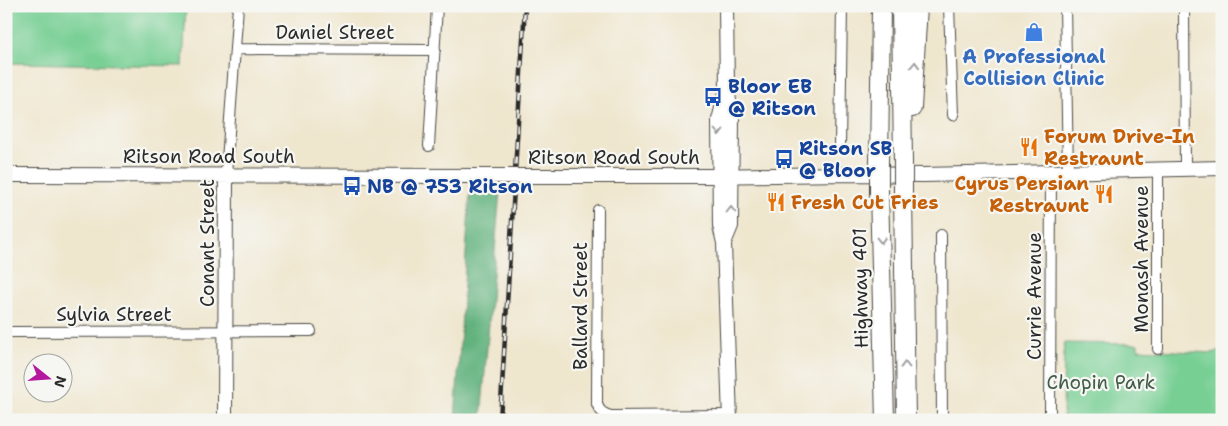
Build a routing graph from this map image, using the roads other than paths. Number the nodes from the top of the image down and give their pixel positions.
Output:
1 (238, 6) edge
2 (436, 6) edge
3 (726, 6) edge
4 (842, 6) edge
5 (869, 6) edge
6 (881, 6) edge
7 (901, 6) edge
8 (918, 6) edge
9 (949, 6) edge
10 (1065, 6) edge
11 (1184, 6) edge
12 (235, 49) junction
13 (435, 50) junction
14 (953, 115) dead end
15 (878, 131) junction
16 (430, 146) dead end
17 (840, 148) dead end
18 (903, 156) junction
19 (1222, 168) edge
20 (1185, 169) junction
21 (1158, 170) junction
22 (1052, 172) junction
23 (1068, 172) junction
24 (6, 175) edge
25 (226, 175) junction
26 (725, 176) junction
27 (598, 210) dead end
28 (941, 235) dead end
29 (311, 331) dead end
30 (6, 332) edge
31 (226, 332) junction
32 (1158, 349) dead end
33 (730, 418) edge
34 (225, 420) edge
35 (885, 420) edge
36 (906, 420) edge
37 (942, 420) edge
38 (1050, 420) edge

1 - 12 street, Conant Street
2 - 13 street
3 - 26 main road
4 - 17 street
5 - 15 highway
6 - 15 highway, Highway 401
7 - 18 highway
18 -> 8 highway
9 - 14 street
10 - 23 street
11 - 20 street
12 - 13 street, Daniel Street
12 - 25 street, Conant Street
13 - 16 street
15 -> 35 highway, Highway 401, bridge
36 -> 18 highway, bridge
19 - 20 main road, Ritson Road South
20 - 21 main road, Ritson Road South
21 - 23 main road, Ritson Road South
21 - 32 street, Monash Avenue
22 - 23 main road, Ritson Road South
22 - 26 main road, Ritson Road South
22 - 38 street, Currie Avenue
24 - 25 main road, Ritson Road South
25 - 26 main road, Ritson Road South, bridge
25 - 31 main road, Conant Street
26 - 33 main road
27 - 33 street, Ballard Street
28 - 37 street
29 - 31 street, Sylvia Street
30 - 31 street, Sylvia Street
31 - 34 main road, Conant Street

